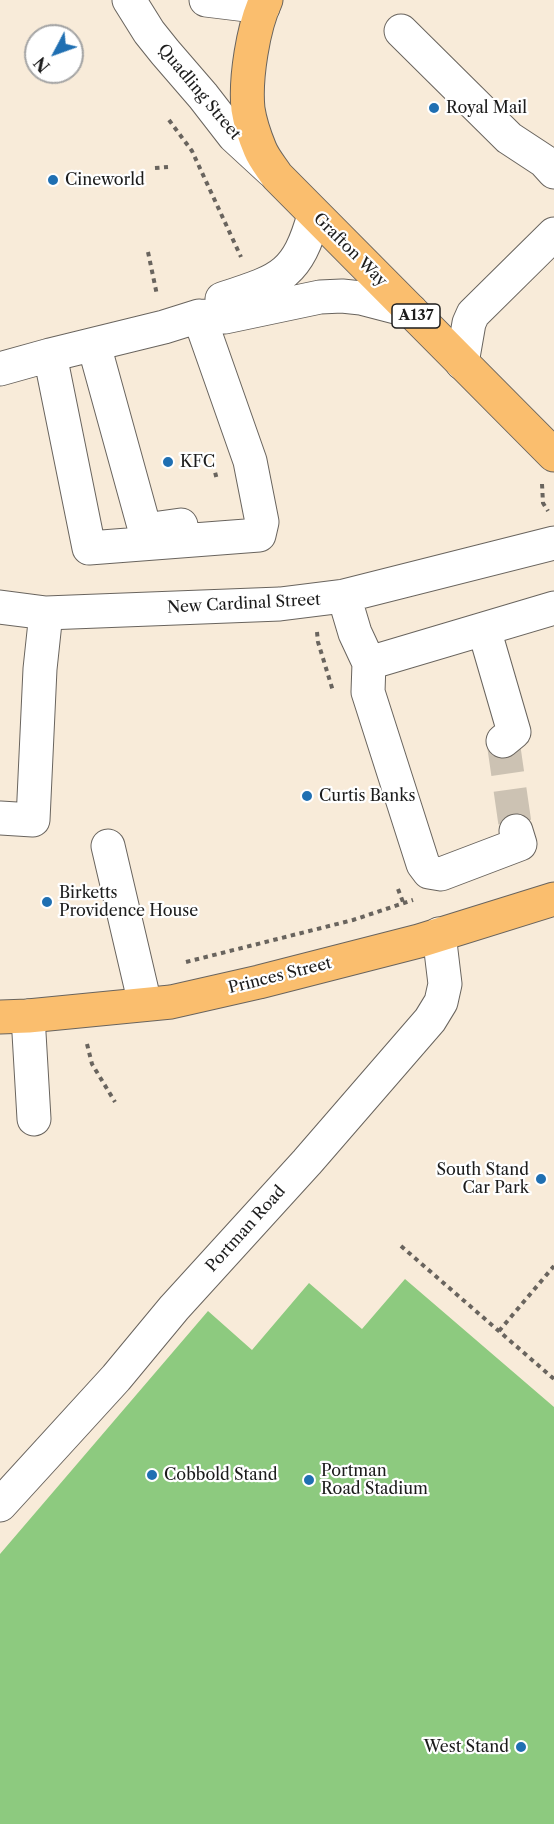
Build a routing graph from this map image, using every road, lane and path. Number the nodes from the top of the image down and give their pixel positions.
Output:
1 (206, 0) edge
2 (129, 1) edge
3 (265, 3) edge
4 (401, 31) dead end
5 (169, 120) dead end
6 (168, 167) dead end
7 (155, 168) dead end
8 (554, 172) edge
9 (277, 176) junction
10 (314, 215) junction
11 (549, 249) edge
12 (244, 264) dead end
13 (411, 311) junction
14 (199, 316) junction
15 (93, 345) junction
16 (50, 355) junction
17 (462, 363) junction
18 (0, 369) edge
19 (554, 455) edge
20 (255, 481) junction
21 (554, 543) edge
22 (344, 596) junction
23 (0, 607) edge
24 (554, 608) edge
25 (46, 613) junction
26 (484, 629) junction
27 (369, 663) junction
28 (509, 736) tunnel mouth
29 (0, 818) edge
30 (516, 831) tunnel mouth
31 (108, 846) dead end
32 (413, 899) dead end
33 (554, 900) edge
34 (439, 934) junction
35 (137, 971) junction
36 (145, 1004) junction
37 (14, 1017) edge
38 (87, 1044) dead end
39 (115, 1102) dead end
40 (34, 1119) dead end
41 (401, 1246) dead end
42 (554, 1266) edge
43 (499, 1331) junction
44 (554, 1379) edge
45 (0, 1504) edge

1 - 3 street
2 - 9 street, Quadling Street
3 - 9 main road, Grafton Way / A137
4 - 8 street
5 - 12 path
6 - 7 path
9 - 10 main road, Grafton Way / A137
10 - 13 main road, Grafton Way / A137
10 - 14 street
11 - 17 street
13 - 14 street
13 - 17 main road, Grafton Way / A137
14 - 15 street
14 - 20 street
15 - 16 street
15 - 20 street
16 - 18 street
16 - 20 street
17 - 19 main road, Grafton Way / A137
21 - 22 street, New Cardinal Street
22 - 25 street, New Cardinal Street
22 - 27 street
23 - 25 street, New Cardinal Street
24 - 26 street
25 - 29 street
26 - 27 street
26 - 28 street
27 - 30 street
31 - 35 street
32 - 35 path
33 - 34 main road, Princes Street
34 - 36 main road, Princes Street
34 - 45 street, Portman Road
35 - 36 street
36 - 37 main road, Princes Street
37 - 40 street
38 - 39 path
41 - 43 path
42 - 43 path
43 - 44 path

